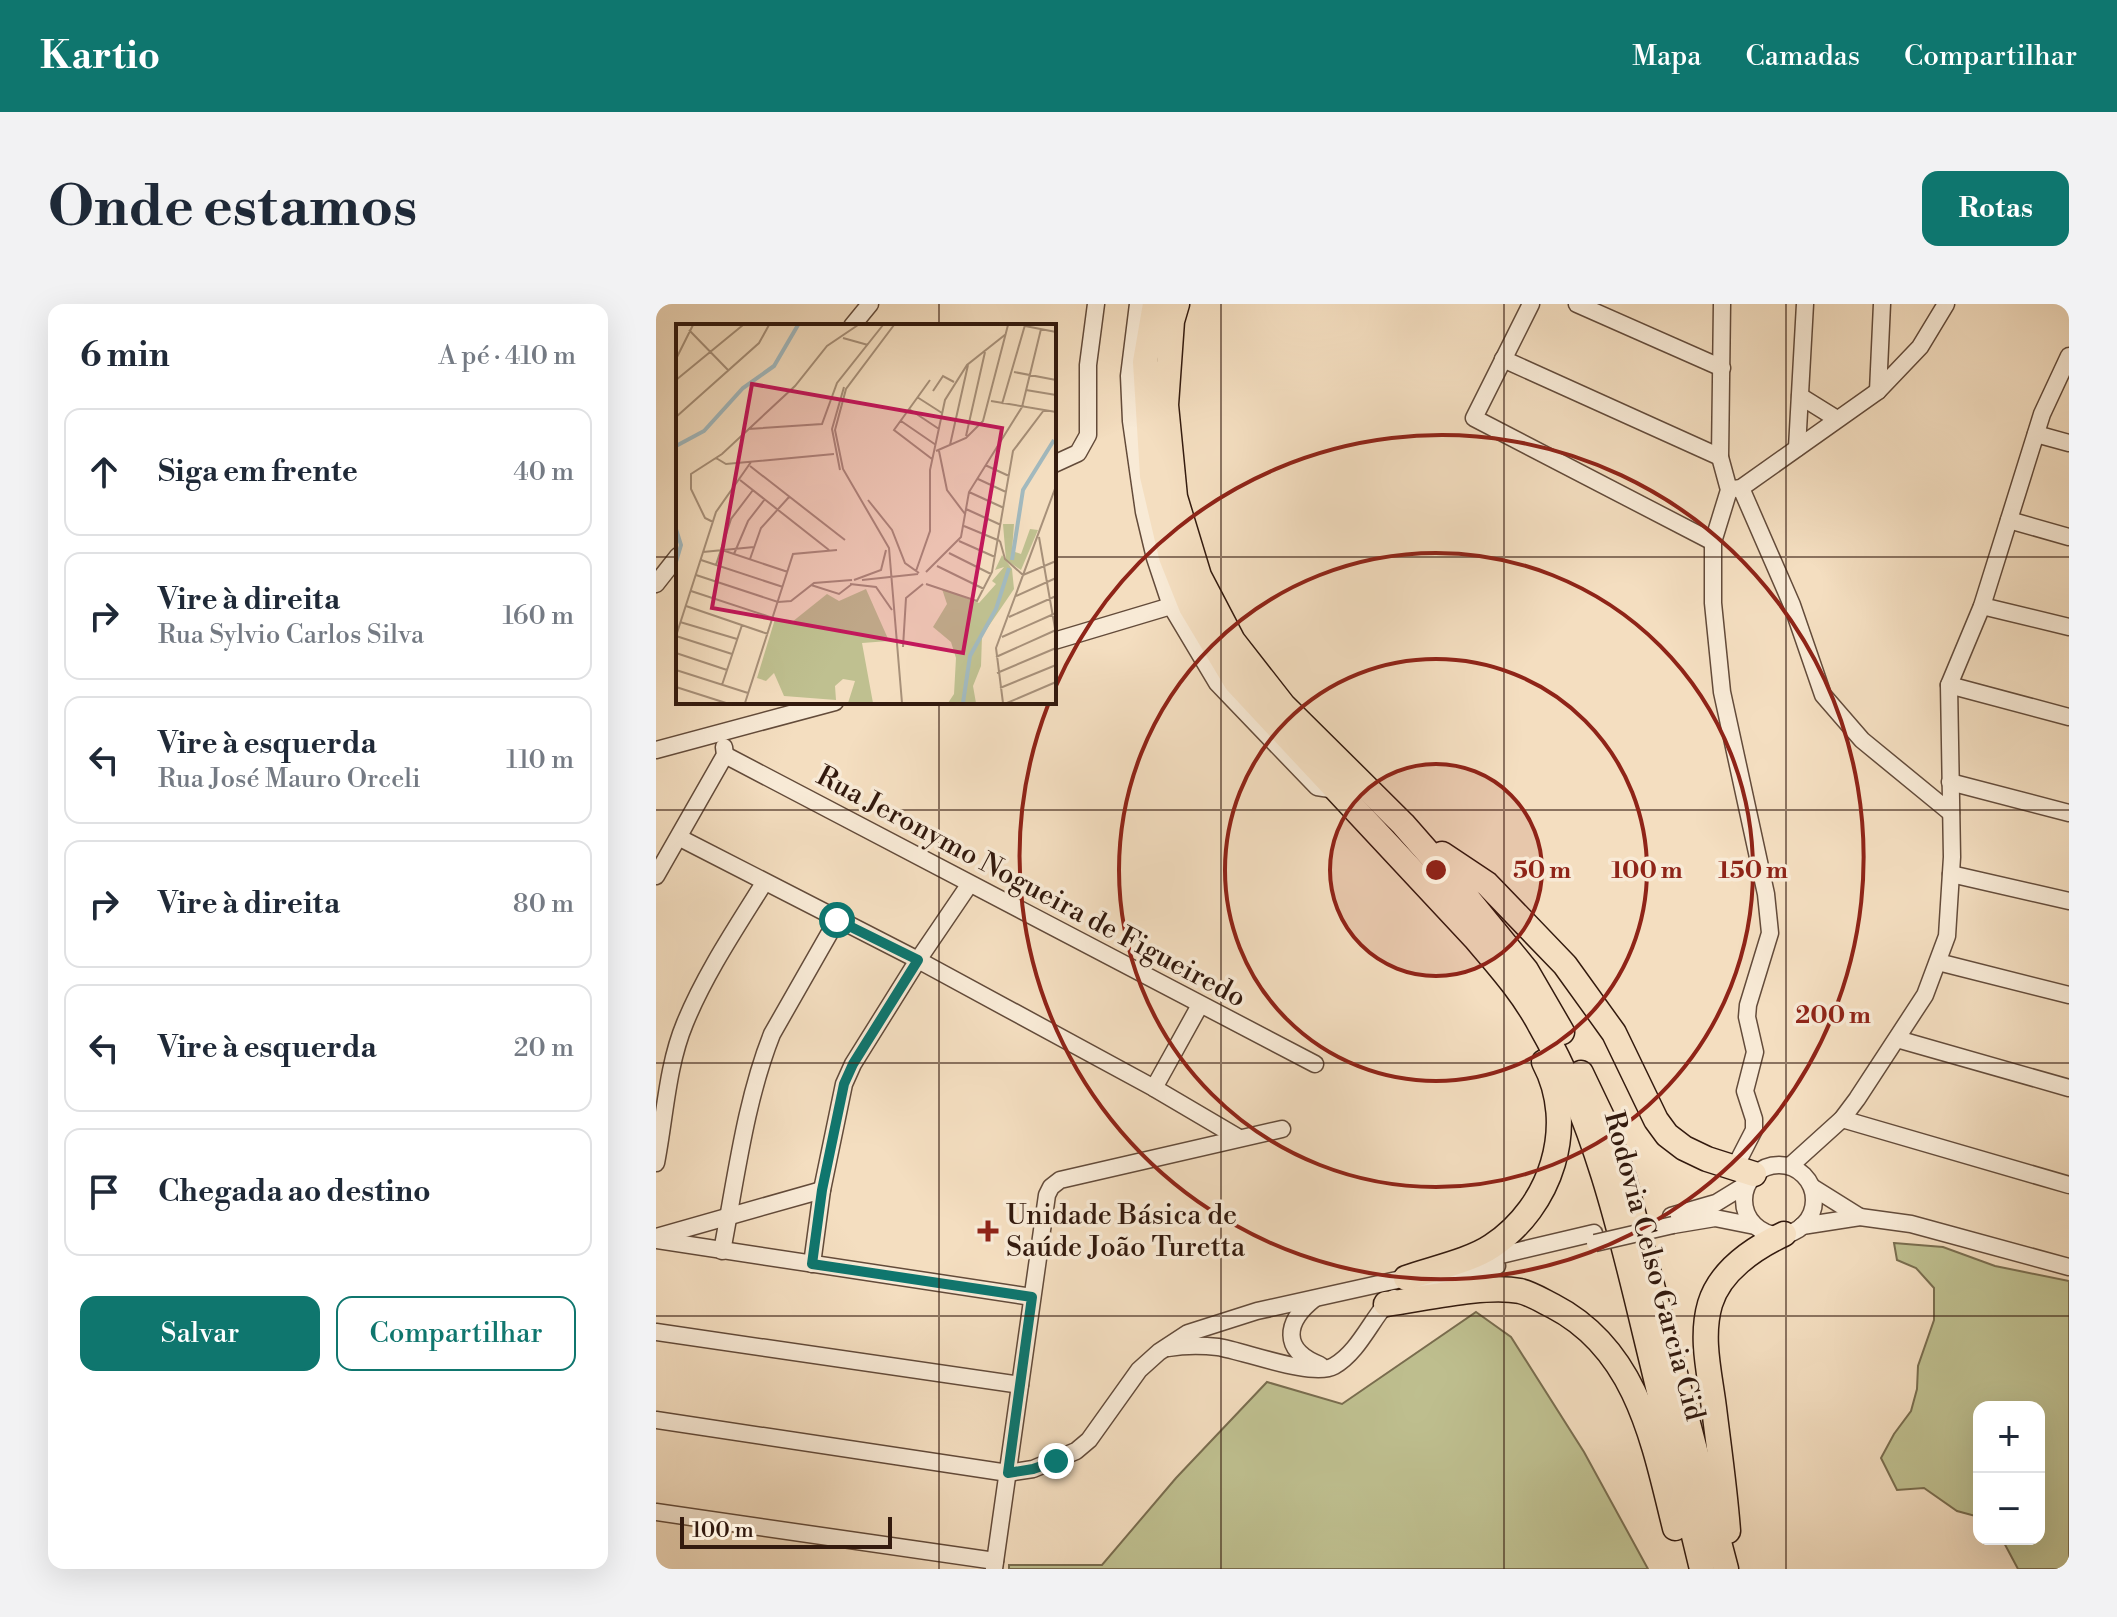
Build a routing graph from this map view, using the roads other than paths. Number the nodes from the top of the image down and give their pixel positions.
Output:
1 (870, 304) edge
2 (1096, 304) edge
3 (1138, 304) edge
4 (1155, 304) edge
5 (1177, 304) edge
6 (1531, 304) edge
7 (1577, 304) edge
8 (1722, 304) edge
9 (1805, 304) edge
10 (1882, 304) edge
11 (1946, 304) edge
12 (854, 324) edge
13 (2069, 356) edge
14 (1503, 359) junction
15 (1722, 368) junction
16 (1878, 391) junction
17 (1800, 396) junction
18 (1837, 419) junction
19 (2036, 434) junction
20 (2069, 443) edge
21 (1797, 448) junction
22 (1720, 457) junction
23 (1056, 463) edge
24 (1735, 489) junction
25 (2009, 520) junction
26 (2069, 537) edge
27 (1713, 542) junction
28 (676, 559) edge
29 (656, 584) edge
30 (1171, 606) junction
31 (1982, 606) junction
32 (2069, 627) edge
33 (1056, 640) edge
34 (1949, 685) junction
35 (828, 704) edge
36 (2069, 717) edge
37 (723, 733) junction
38 (656, 750) edge
39 (725, 755) junction
40 (1950, 782) junction
41 (1336, 790) junction
42 (1951, 813) junction
43 (2069, 813) edge
44 (1403, 824) junction
45 (680, 838) junction
46 (1951, 874) junction
47 (656, 876) edge
48 (764, 883) junction
49 (969, 885) junction
50 (2069, 901) edge
51 (837, 920) junction
52 (1475, 938) junction
53 (918, 960) junction
54 (1938, 962) junction
55 (2069, 995) edge
56 (1200, 1005) junction
57 (1897, 1039) junction
58 (1315, 1064) dead end
59 (1154, 1088) junction
60 (2069, 1088) edge
61 (1842, 1119) junction
62 (1282, 1129) dead end
63 (1239, 1138) junction
64 (656, 1163) edge
65 (1790, 1166) junction
66 (1745, 1175) junction
67 (2069, 1185) edge
68 (1812, 1187) junction
69 (822, 1190) junction
70 (729, 1216) junction
71 (1860, 1217) junction
72 (1672, 1220) junction
73 (1755, 1226) junction
74 (1793, 1230) junction
75 (1594, 1238) junction
76 (656, 1239) edge
77 (722, 1251) junction
78 (812, 1264) junction
79 (2069, 1267) edge
80 (1406, 1278) junction
81 (1032, 1297) junction
82 (1316, 1298) junction
83 (1386, 1304) junction
84 (656, 1332) edge
85 (1167, 1348) junction
86 (1332, 1368) junction
87 (1020, 1385) junction
88 (656, 1420) edge
89 (1008, 1473) junction
90 (656, 1512) edge
91 (995, 1565) edge
92 (1686, 1569) edge
93 (1702, 1569) edge
94 (1729, 1569) edge

1 - 12 street
2 - 23 street
3 - 30 street
4 - 41 highway, Rodovia Celso Garcia Cid
5 - 44 highway, Rodovia Celso Garcia Cid
6 - 14 street
7 - 15 street
8 - 15 street
9 - 17 street
10 - 16 street
11 - 16 street
13 - 19 street
14 - 22 street
14 - 27 street
15 - 22 street
16 - 18 street
17 - 18 street
17 - 21 street
18 - 21 street
19 - 20 street
19 - 25 street
21 - 24 street
22 - 24 street
24 - 27 street
24 - 42 street
25 - 26 street
25 - 31 street
27 - 66 street
28 - 29 street
30 - 33 street
30 - 41 street
31 - 32 street
31 - 34 street
34 - 36 street
34 - 40 street
35 - 37 street
37 - 38 street
37 - 39 street
39 - 45 street
39 - 49 street, Rua Jeronymo Nogueira de Figueiredo
40 - 42 street
40 - 43 street
41 - 52 highway, Rodovia Celso Garcia Cid
42 - 46 street
44 - 66 highway
44 - 94 highway, Rodovia Celso Garcia Cid
45 - 47 street
45 - 48 street
46 - 50 street
46 - 54 street
48 - 51 street
48 - 64 street
49 - 53 street
49 - 56 street, Rua Jeronymo Nogueira de Figueiredo
51 - 53 street
51 - 70 street
52 - 80 highway
52 - 93 highway, Rodovia Celso Garcia Cid
53 - 59 street
53 - 69 street
54 - 55 street
54 - 57 street
56 - 58 street, Rua Jeronymo Nogueira de Figueiredo
56 - 59 street
57 - 60 street
57 - 61 street
59 - 63 street
61 - 65 street
61 - 67 street
62 - 63 street
63 - 81 street
65 - 66 street
65 - 68 street
66 - 72 street
66 - 73 street
68 - 71 street
68 - 74 street
69 - 70 street
69 - 78 street
70 - 76 street
70 - 77 street
71 - 74 street
71 - 79 street
72 - 73 street
72 - 75 street
73 - 74 street
74 - 94 highway
75 - 80 street
75 - 83 street
76 - 77 street
77 - 78 street
78 - 81 street
80 - 82 street
81 - 87 street
82 - 85 street
82 - 86 street
83 - 86 street
83 - 92 highway
84 - 87 street
85 - 86 street
85 - 89 street
87 - 89 street
88 - 89 street
89 - 91 street
90 - 91 street

